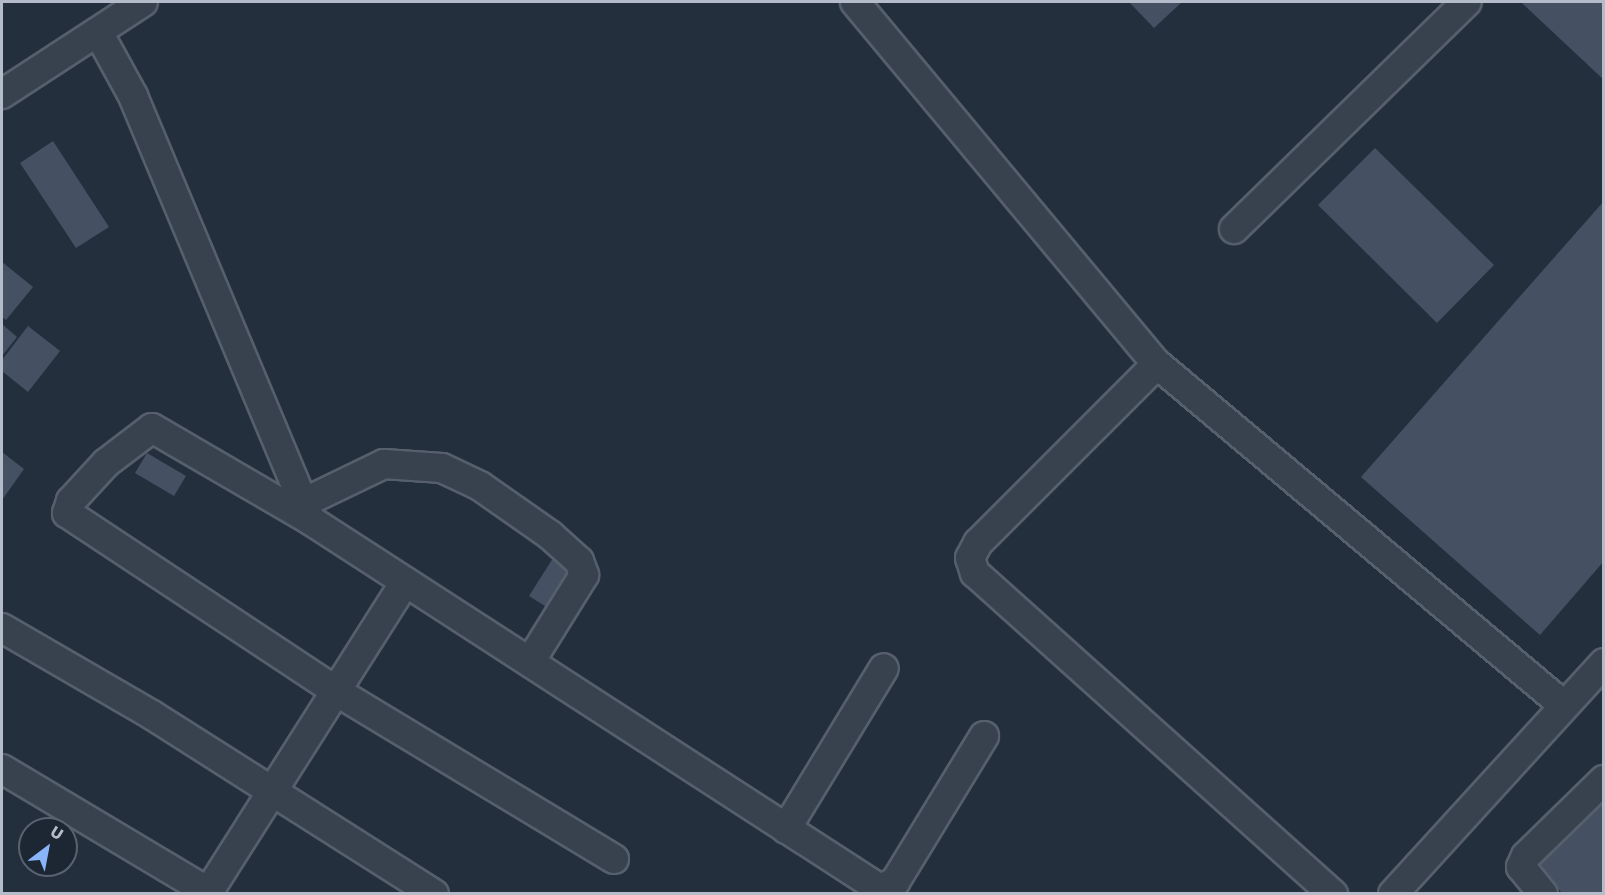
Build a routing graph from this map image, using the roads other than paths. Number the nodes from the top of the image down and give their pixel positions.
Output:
1 (143, 2) edge
2 (855, 2) edge
3 (1467, 2) edge
4 (98, 32) junction
5 (2, 94) edge
6 (1233, 229) dead end
7 (1157, 364) junction
8 (306, 512) junction
9 (405, 582) junction
10 (2, 628) edge
11 (531, 660) junction
12 (1604, 663) edge
13 (884, 668) dead end
14 (334, 690) junction
15 (1562, 704) junction
16 (984, 736) dead end
17 (2, 769) edge
18 (1604, 780) edge
19 (269, 792) junction
20 (786, 828) junction
21 (614, 859) dead end
22 (211, 892) edge
23 (435, 894) edge
24 (1333, 894) edge
25 (1393, 894) edge
26 (1543, 894) edge

1 - 4 street
2 - 7 street
3 - 6 street
4 - 5 street
4 - 8 street
7 - 15 street
7 - 24 street
8 - 9 street
8 - 11 street
8 - 14 street
9 - 11 street
9 - 14 street
10 - 19 street
11 - 20 street
12 - 15 street
13 - 20 street
14 - 19 street
14 - 21 street
15 - 25 street
16 - 20 street
17 - 22 street
18 - 26 street
19 - 22 street
19 - 23 street

